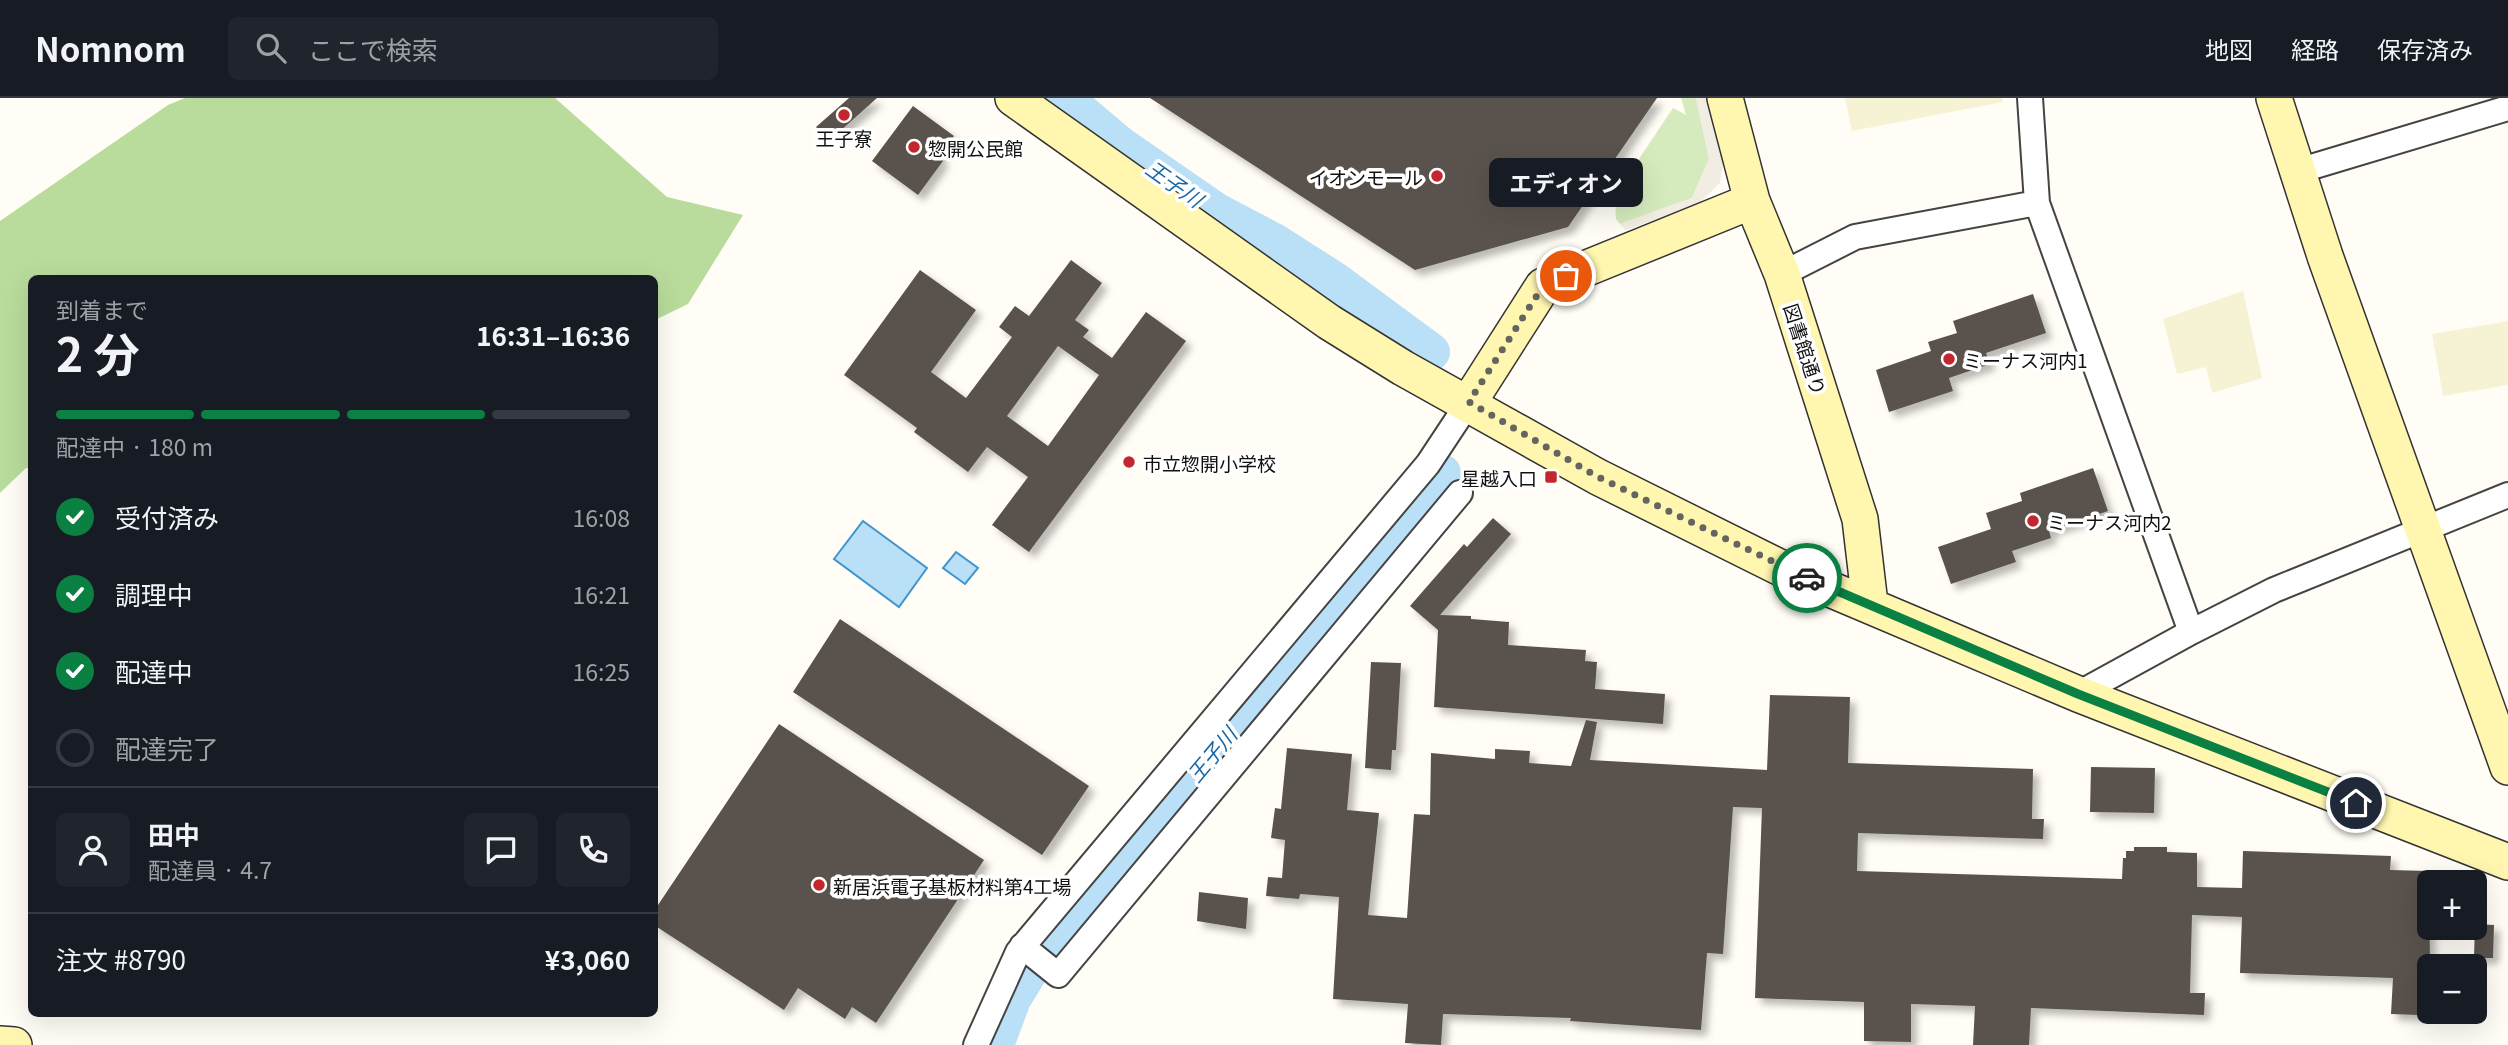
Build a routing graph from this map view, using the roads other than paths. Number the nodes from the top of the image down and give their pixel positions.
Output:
1 (1013, 98) edge
2 (1725, 98) edge
3 (2029, 98) edge
4 (2274, 98) edge
5 (2508, 108) edge
6 (2298, 171) junction
7 (1752, 201) junction
8 (2037, 203) junction
9 (1782, 274) junction
10 (1469, 402) junction
11 (1460, 493) dead end
12 (2508, 495) edge
13 (2422, 531) junction
14 (1870, 604) junction
15 (2191, 632) junction
16 (2078, 694) junction
17 (2508, 767) edge
18 (2508, 862) edge
19 (1023, 946) junction
20 (0, 1044) edge
21 (14, 1045) edge
22 (976, 1045) edge

1 - 10 street
2 - 7 street, 図書館通り
3 - 8 street
4 - 6 street
5 - 6 street
6 - 13 street
7 - 9 street, 図書館通り
7 - 10 street
8 - 9 street
8 - 15 street
9 - 14 street, 図書館通り
10 - 14 street
10 - 19 street
11 - 19 street
12 - 13 street
13 - 15 street
13 - 17 street
14 - 16 street
15 - 16 street
16 - 18 street
19 - 22 street
20 - 21 street

